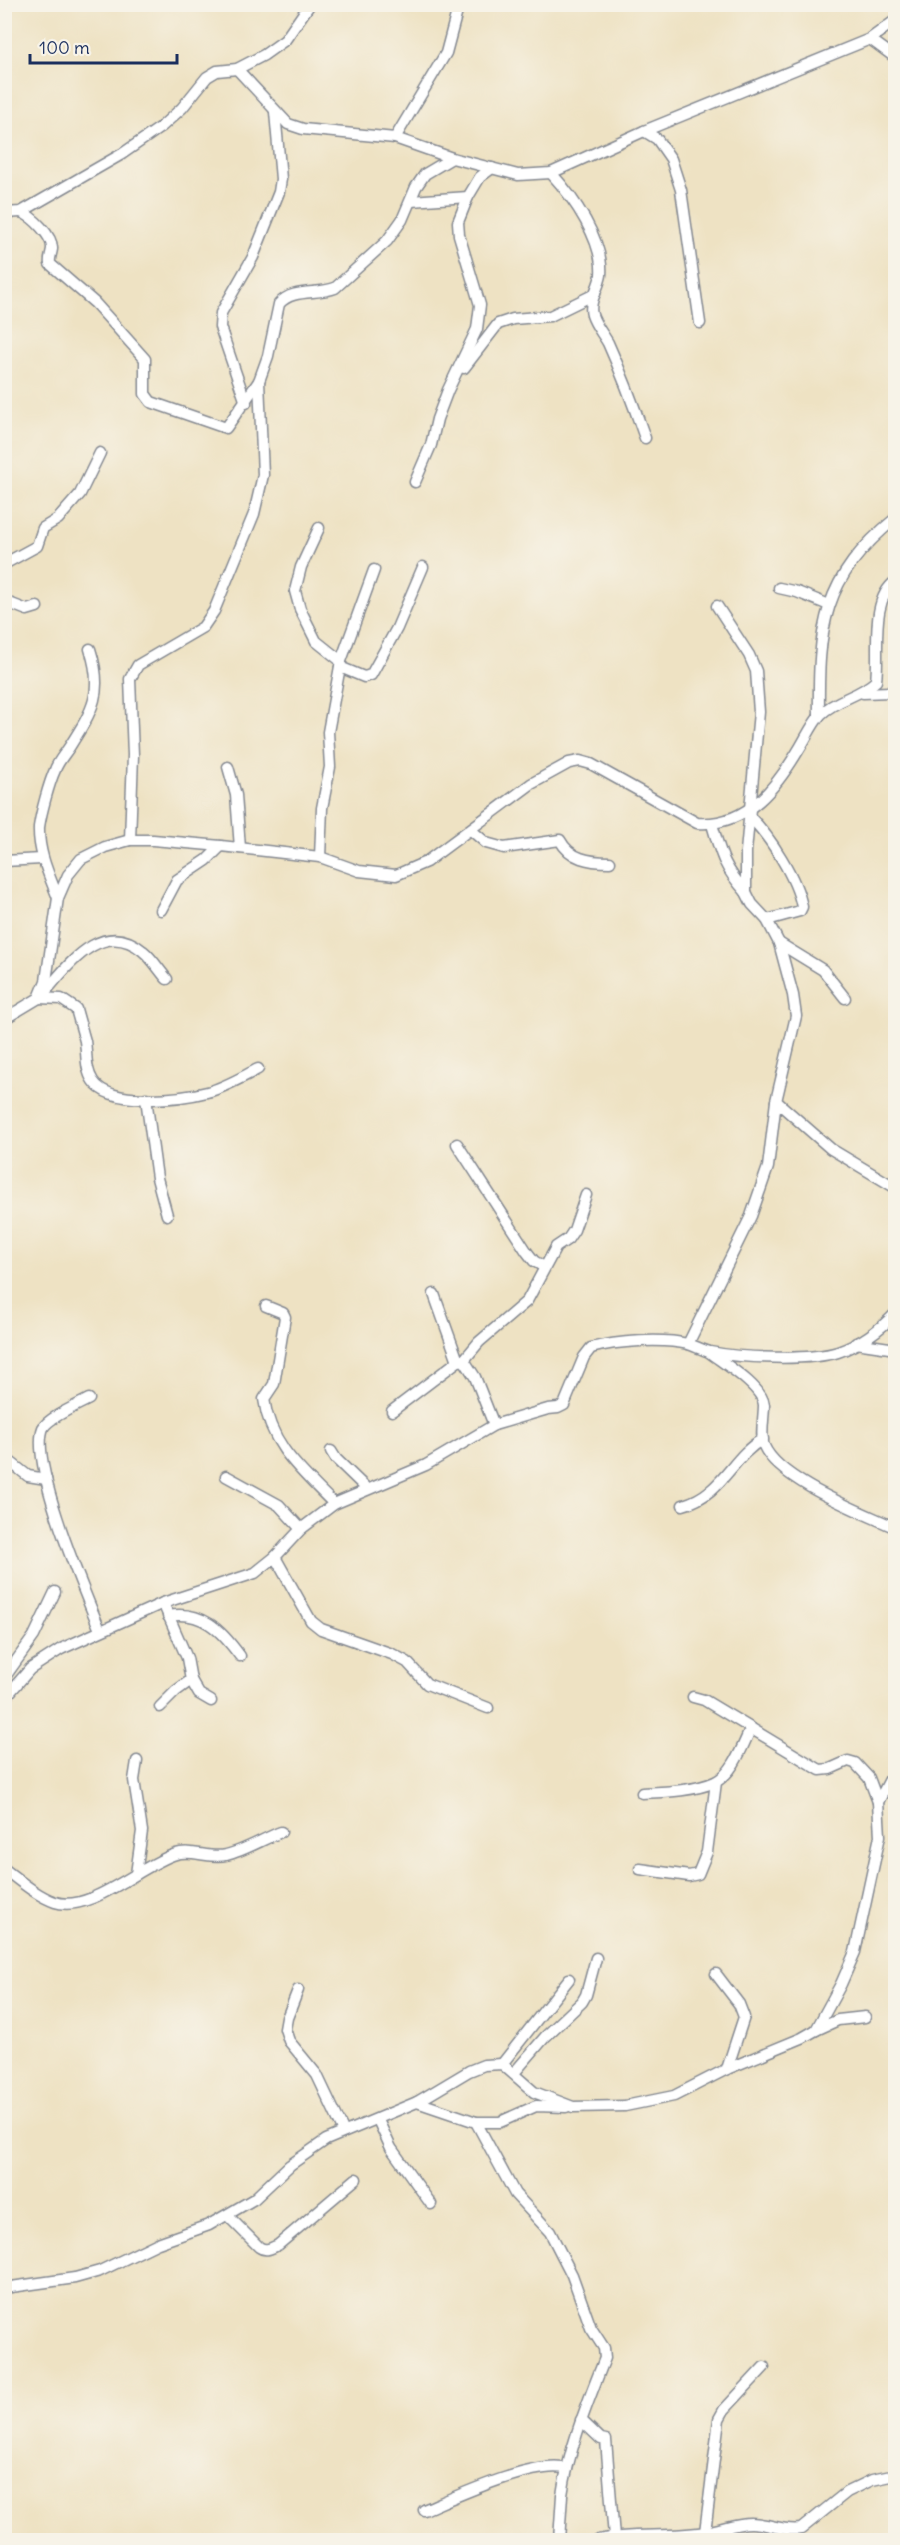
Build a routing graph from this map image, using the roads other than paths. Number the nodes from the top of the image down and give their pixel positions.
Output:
1 (310, 4) edge
2 (459, 4) edge
3 (896, 20) edge
4 (870, 39) junction
5 (896, 58) edge
6 (237, 69) junction
7 (275, 112) junction
8 (644, 131) junction
9 (395, 138) junction
10 (452, 158) junction
11 (492, 168) junction
12 (551, 173) junction
13 (468, 196) junction
14 (411, 201) junction
15 (21, 212) junction
16 (4, 213) edge
17 (595, 294) junction
18 (699, 323) dead end
19 (260, 381) junction
20 (448, 390) junction
21 (246, 403) junction
22 (645, 438) dead end
23 (100, 453) dead end
24 (415, 482) dead end
25 (896, 518) edge
26 (319, 528) dead end
27 (4, 564) edge
28 (423, 567) dead end
29 (374, 570) dead end
30 (896, 580) edge
31 (779, 588) dead end
32 (4, 601) edge
33 (829, 605) junction
34 (717, 606) dead end
35 (37, 607) dead end
36 (90, 649) dead end
37 (341, 664) junction
38 (863, 693) junction
39 (896, 694) edge
40 (819, 716) junction
41 (228, 767) dead end
42 (750, 813) junction
43 (712, 824) junction
44 (471, 830) junction
45 (130, 840) junction
46 (221, 846) junction
47 (240, 848) junction
48 (320, 857) junction
49 (42, 859) junction
50 (4, 861) edge
51 (610, 862) dead end
52 (746, 892) junction
53 (58, 898) junction
54 (161, 910) dead end
55 (767, 920) junction
56 (779, 943) junction
57 (167, 979) dead end
58 (39, 998) junction
59 (845, 998) dead end
60 (4, 1019) edge
61 (258, 1069) dead end
62 (146, 1098) junction
63 (776, 1101) junction
64 (457, 1144) dead end
65 (896, 1188) edge
66 (586, 1195) dead end
67 (167, 1215) dead end
68 (544, 1267) junction
69 (434, 1294) dead end
70 (267, 1306) dead end
71 (896, 1313) edge
72 (856, 1343) junction
73 (688, 1344) junction
74 (896, 1349) edge
75 (708, 1352) junction
76 (461, 1360) junction
77 (89, 1399) dead end
78 (392, 1411) dead end
79 (494, 1425) junction
80 (763, 1439) junction
81 (331, 1451) dead end
82 (4, 1457) edge
83 (226, 1476) dead end
84 (46, 1479) junction
85 (367, 1489) junction
86 (334, 1504) junction
87 (683, 1505) dead end
88 (896, 1528) edge
89 (300, 1529) junction
90 (275, 1557) junction
91 (55, 1592) dead end
92 (163, 1603) junction
93 (168, 1616) junction
94 (100, 1630) junction
95 (240, 1656) dead end
96 (4, 1678) edge
97 (190, 1680) junction
98 (693, 1697) dead end
99 (4, 1699) edge
100 (211, 1701) dead end
101 (160, 1707) dead end
102 (488, 1708) dead end
103 (751, 1728) junction
104 (137, 1761) dead end
105 (894, 1773) edge
106 (716, 1782) junction
107 (642, 1793) dead end
108 (878, 1802) junction
109 (281, 1832) dead end
110 (4, 1869) edge
111 (640, 1869) dead end
112 (136, 1874) junction
113 (596, 1958) dead end
114 (716, 1974) dead end
115 (569, 1979) dead end
116 (298, 1990) dead end
117 (865, 2017) dead end
118 (816, 2030) junction
119 (502, 2064) junction
120 (727, 2068) junction
121 (514, 2073) junction
122 (417, 2102) junction
123 (573, 2107) junction
124 (378, 2120) junction
125 (476, 2122) junction
126 (344, 2132) junction
127 (356, 2179) dead end
128 (431, 2204) dead end
129 (228, 2216) junction
130 (4, 2288) edge
131 (764, 2367) dead end
132 (581, 2420) junction
133 (567, 2469) junction
134 (896, 2475) edge
135 (424, 2510) dead end
136 (705, 2532) junction
137 (614, 2537) junction
138 (693, 2537) edge
139 (559, 2541) edge
140 (598, 2541) edge

1 - 6 street
2 - 9 street
3 - 4 street
4 - 5 street
4 - 8 street
6 - 7 street
6 - 15 street
7 - 9 street
7 - 21 street
8 - 12 street
8 - 18 street
9 - 10 street
10 - 11 street
10 - 14 street
11 - 12 street
11 - 13 street
12 - 17 street
13 - 14 street
13 - 20 street
14 - 19 street
15 - 16 street
15 - 21 street
17 - 20 street
17 - 22 street
19 - 21 street
19 - 45 street
20 - 24 street
23 - 27 street
25 - 33 street
26 - 37 street
28 - 37 street
29 - 37 street
30 - 38 street
31 - 33 street
32 - 35 street
33 - 40 street
34 - 42 street
36 - 49 street
37 - 48 street
38 - 39 street
38 - 40 street
40 - 42 street
41 - 47 street
42 - 43 street
42 - 52 street
42 - 55 street
43 - 44 street
43 - 52 street
44 - 48 street
44 - 51 street
45 - 46 street
45 - 53 street
46 - 47 street
46 - 54 street
47 - 48 street
49 - 50 street
49 - 53 street
52 - 55 street
53 - 58 street
55 - 56 street
56 - 59 street
56 - 63 street
57 - 58 street
58 - 60 street
58 - 62 street
61 - 62 street
62 - 67 street
63 - 65 street
63 - 73 street
64 - 68 street
66 - 68 street
68 - 76 street
69 - 76 street
70 - 86 street
71 - 72 street
72 - 74 street
72 - 75 street
73 - 75 street
73 - 79 street
75 - 80 street
76 - 78 street
76 - 79 street
77 - 84 street
79 - 85 street
80 - 87 street
80 - 88 street
81 - 85 street
82 - 84 street
83 - 89 street
84 - 94 street
85 - 86 street
86 - 89 street
89 - 90 street
90 - 92 street
90 - 102 street
91 - 96 street
92 - 93 street
92 - 94 street
93 - 95 street
93 - 97 street
94 - 99 street
97 - 100 street
97 - 101 street
98 - 103 street
103 - 106 street
103 - 108 street
104 - 112 street
105 - 108 street
106 - 107 street
106 - 111 street
108 - 118 street
109 - 112 street
110 - 112 street
113 - 121 street
114 - 120 street
115 - 119 street
116 - 126 street
117 - 118 street
118 - 120 street
119 - 121 street
119 - 122 street
120 - 123 street
121 - 123 street
122 - 124 street
122 - 125 street
123 - 125 street
124 - 126 street
124 - 128 street
125 - 132 street
126 - 129 street
127 - 129 street
129 - 130 street
131 - 136 street
132 - 133 street
132 - 137 street
133 - 135 street
133 - 139 street
134 - 136 street
136 - 138 street
137 - 138 street
137 - 140 street

